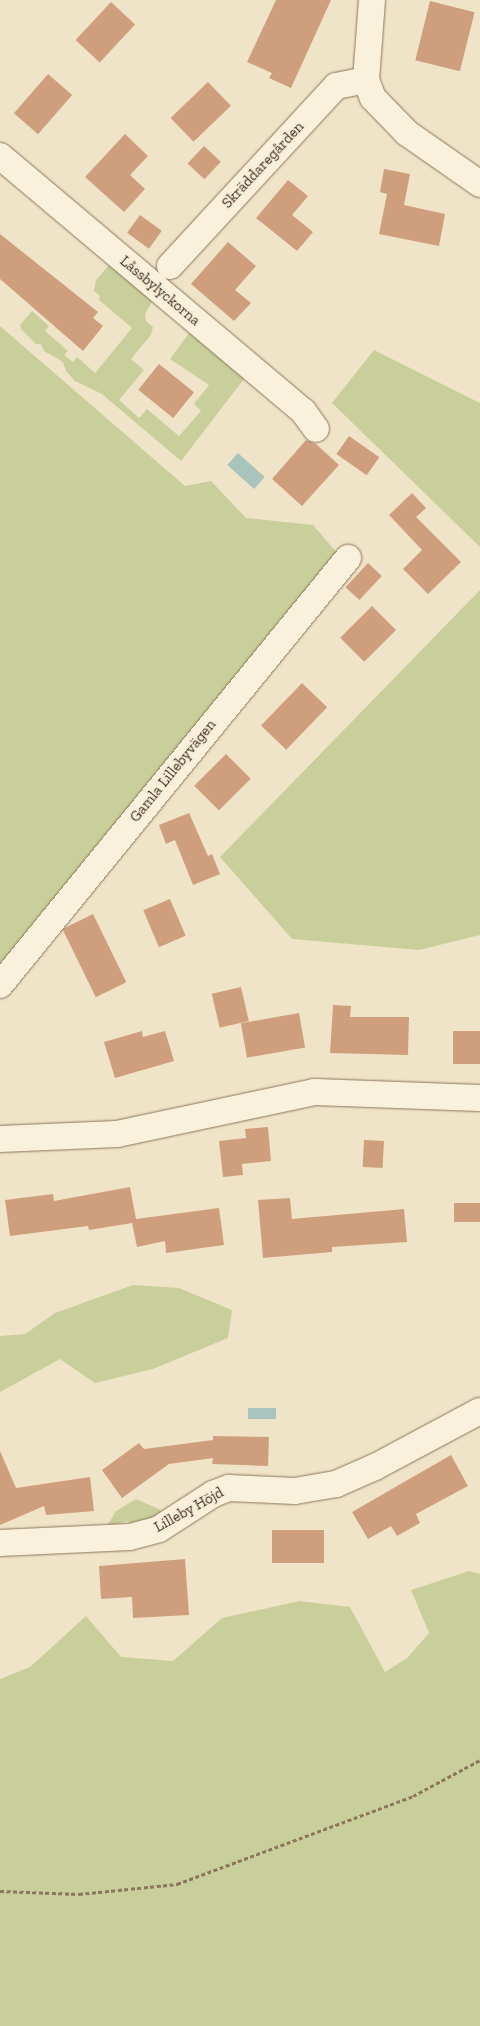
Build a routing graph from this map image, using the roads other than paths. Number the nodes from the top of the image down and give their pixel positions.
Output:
1 (372, 0) edge
2 (366, 80) junction
3 (0, 156) edge
4 (480, 184) edge
5 (170, 266) dead end
6 (316, 428) dead end
7 (348, 558) dead end
8 (0, 985) edge
9 (480, 1098) edge
10 (0, 1139) edge
11 (480, 1411) edge
12 (0, 1543) edge

1 - 2 street
2 - 4 street
2 - 5 street, Skräddaregården
3 - 6 street, Låssbylyckorna
7 - 8 street, Gamla Lillebyvägen
9 - 10 street
11 - 12 street, Lilleby Höjd

